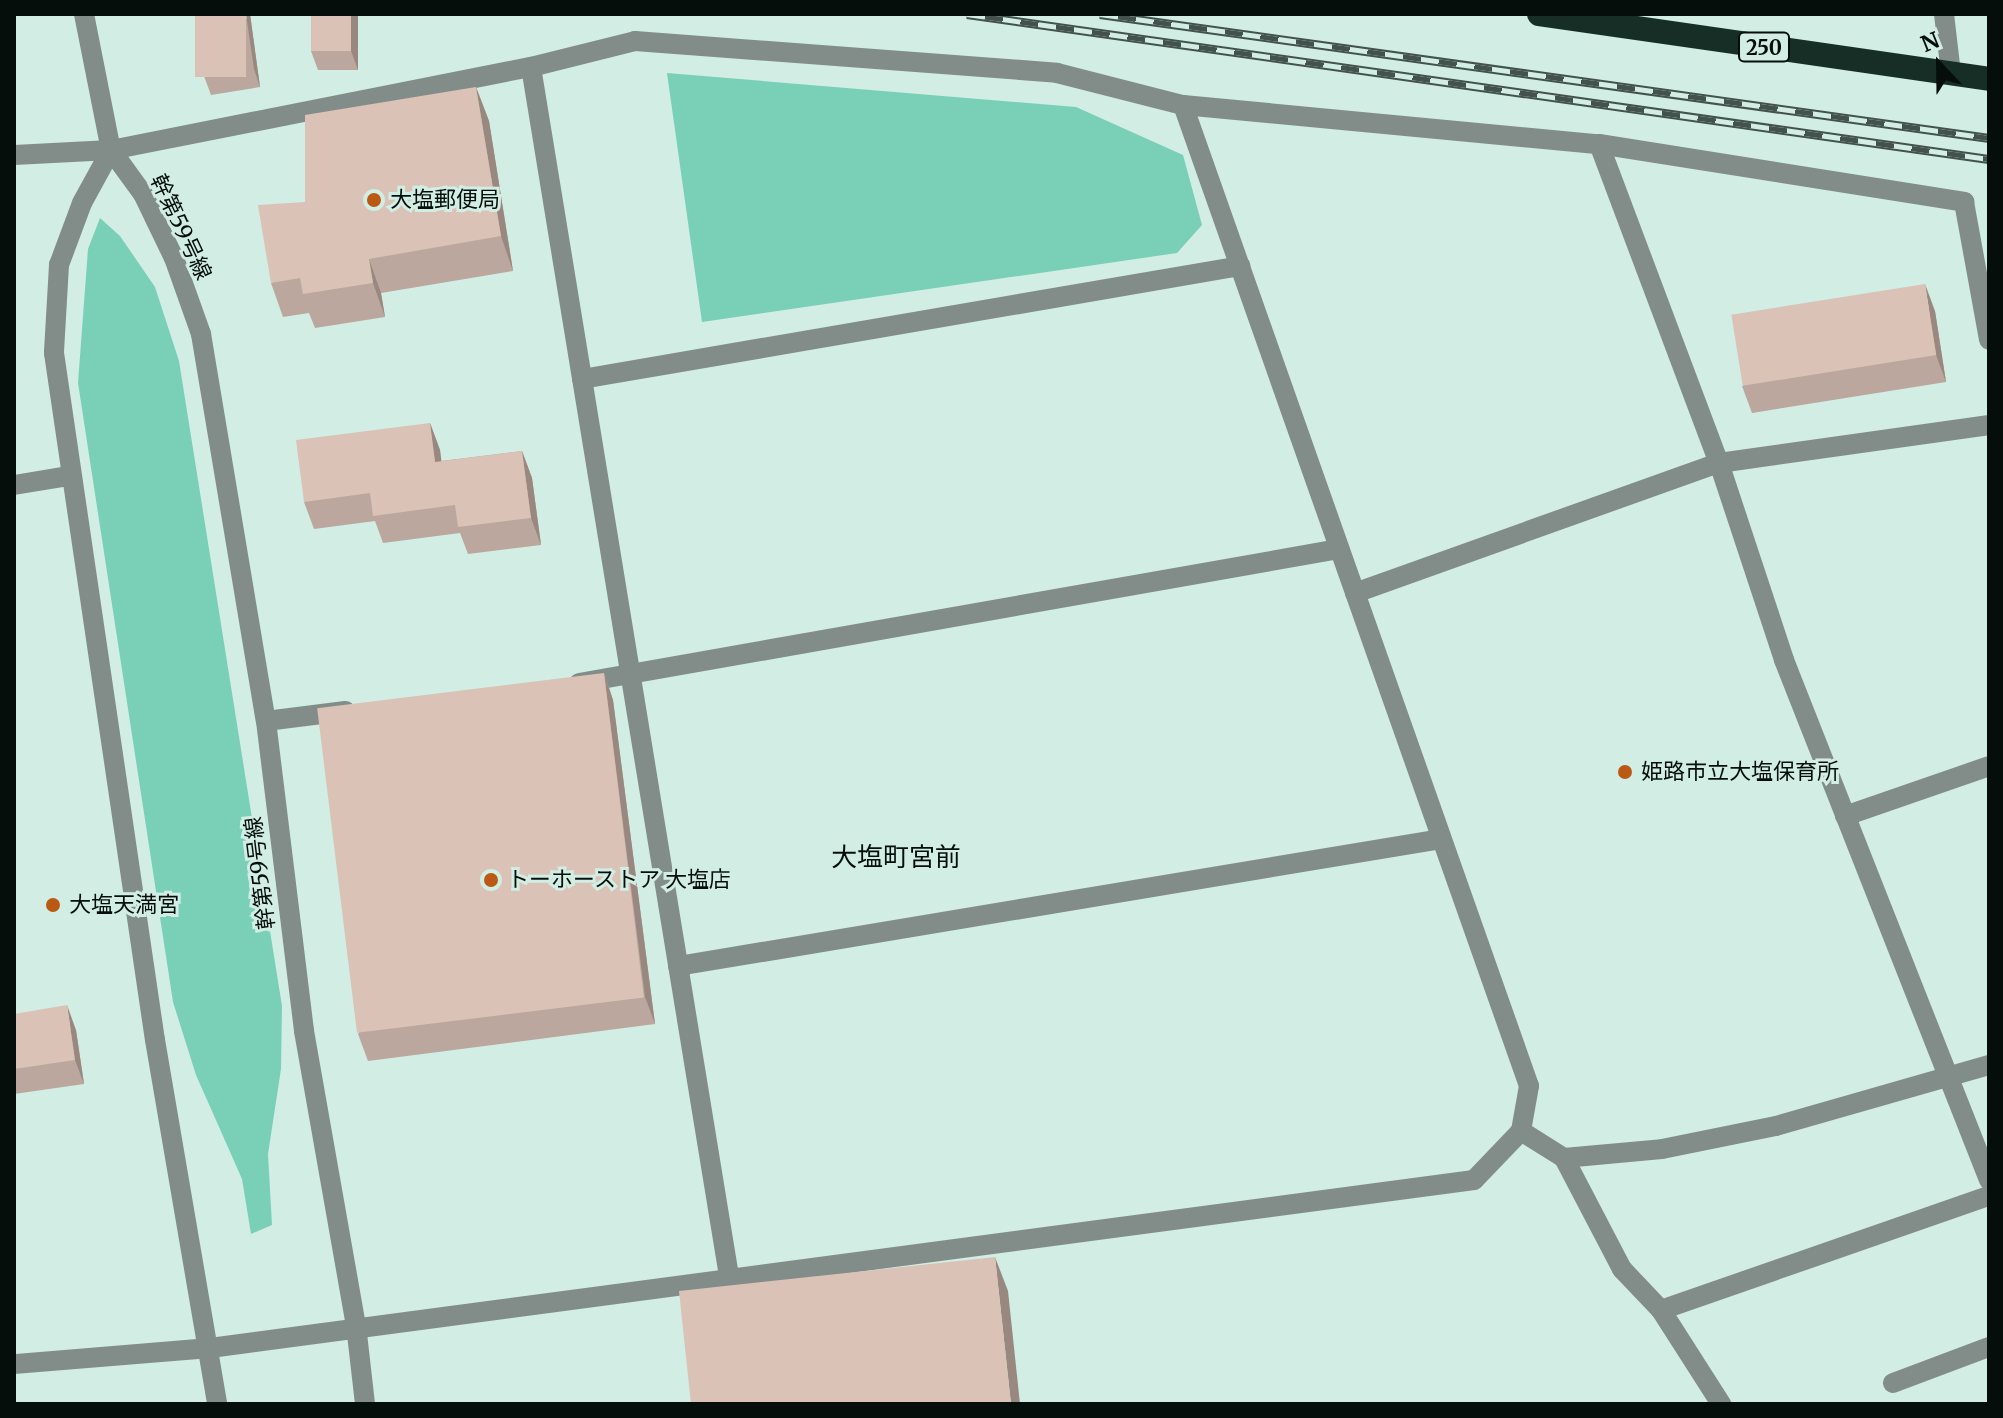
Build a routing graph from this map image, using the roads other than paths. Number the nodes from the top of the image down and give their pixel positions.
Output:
1 (84, 14) edge
2 (1539, 14) edge
3 (1944, 14) edge
4 (531, 67) junction
5 (1951, 74) junction
6 (1989, 79) edge
7 (1183, 105) junction
8 (1599, 144) junction
9 (111, 150) junction
10 (14, 155) edge
11 (1240, 266) junction
12 (1989, 340) edge
13 (582, 379) junction
14 (1989, 425) edge
15 (1719, 463) junction
16 (69, 476) junction
17 (14, 485) edge
18 (1339, 549) junction
19 (1355, 593) junction
20 (631, 677) junction
21 (552, 686) edge
22 (361, 709) edge
23 (266, 721) junction
24 (1989, 766) edge
25 (1845, 816) junction
26 (1441, 839) junction
27 (678, 966) junction
28 (1989, 1065) edge
29 (1948, 1076) junction
30 (1521, 1131) junction
31 (1564, 1158) junction
32 (1989, 1180) edge
33 (1989, 1196) edge
34 (729, 1276) junction
35 (1661, 1310) junction
36 (356, 1325) junction
37 (1989, 1347) edge
38 (210, 1348) junction
39 (14, 1364) edge
40 (1893, 1383) dead end
41 (217, 1404) edge
42 (365, 1404) edge
43 (1721, 1404) edge

1 - 9 street
2 - 5 highway, 250
3 - 5 street
4 - 7 street
4 - 9 street
4 - 13 street
5 - 6 highway, 250
7 - 8 street
7 - 11 street
8 - 12 street
8 - 15 street
9 - 10 street
9 - 16 street
9 - 23 street, 幹第59号線
11 - 13 street
11 - 18 street
13 - 20 street
14 - 15 street
15 - 19 street
15 - 25 street
16 - 17 street
16 - 38 street
18 - 19 street
18 - 20 street
19 - 26 street
20 - 21 street
20 - 27 street
22 - 23 street
23 - 36 street, 幹第59号線
24 - 25 street
25 - 29 street
26 - 27 street
26 - 30 street
27 - 34 street
28 - 29 street
29 - 31 street
29 - 32 street
30 - 31 street
30 - 34 street
31 - 35 street
33 - 35 street
34 - 36 street
35 - 43 street
36 - 38 street
36 - 42 street, 幹第59号線
37 - 40 street
38 - 39 street
38 - 41 street

